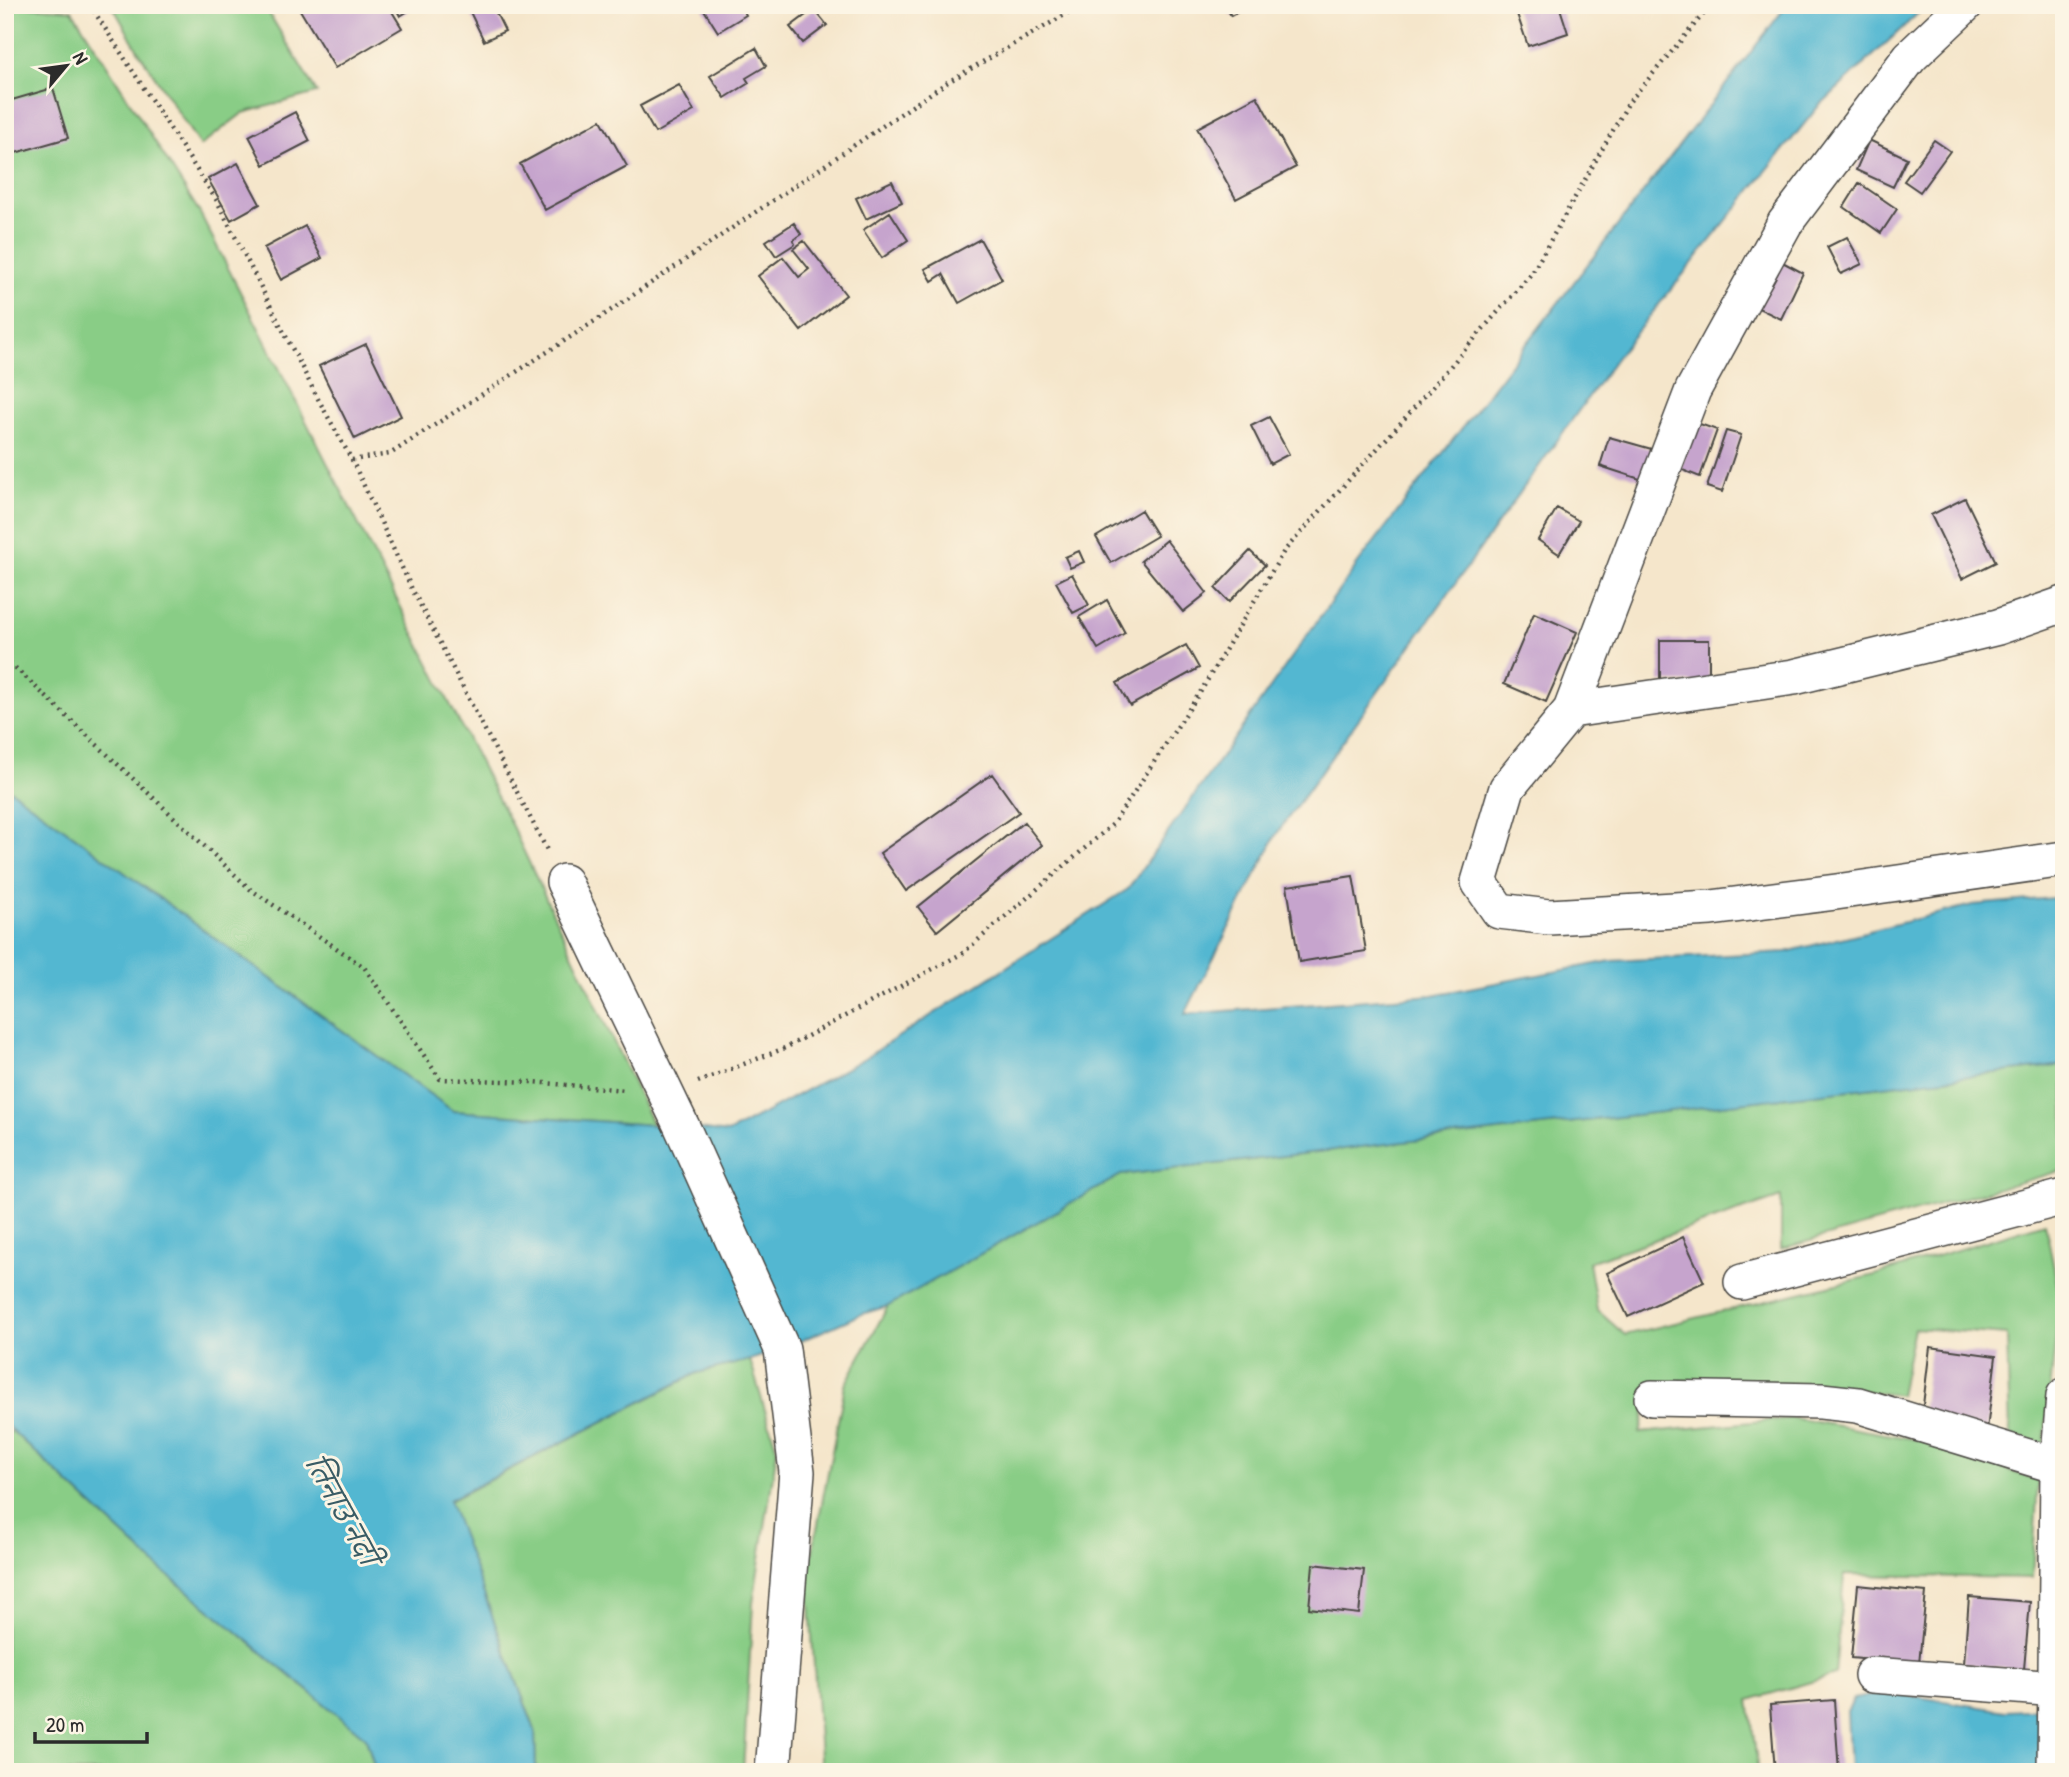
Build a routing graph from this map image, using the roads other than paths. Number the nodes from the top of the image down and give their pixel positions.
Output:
1 (1965, 5) edge
2 (2064, 604) edge
3 (1571, 710) junction
4 (2064, 859) edge
5 (564, 882) road end
6 (2064, 1197) edge
7 (1742, 1282) dead end
8 (2064, 1396) edge
9 (1652, 1398) dead end
10 (2061, 1467) edge
11 (1872, 1675) dead end
12 (2057, 1689) junction
13 (773, 1772) edge
14 (2055, 1772) edge

1 - 3 street
2 - 3 street
3 - 4 street
5 - 13 street
6 - 7 street
8 - 10 street
9 - 10 street
10 - 12 street
11 - 12 street
12 - 14 street

